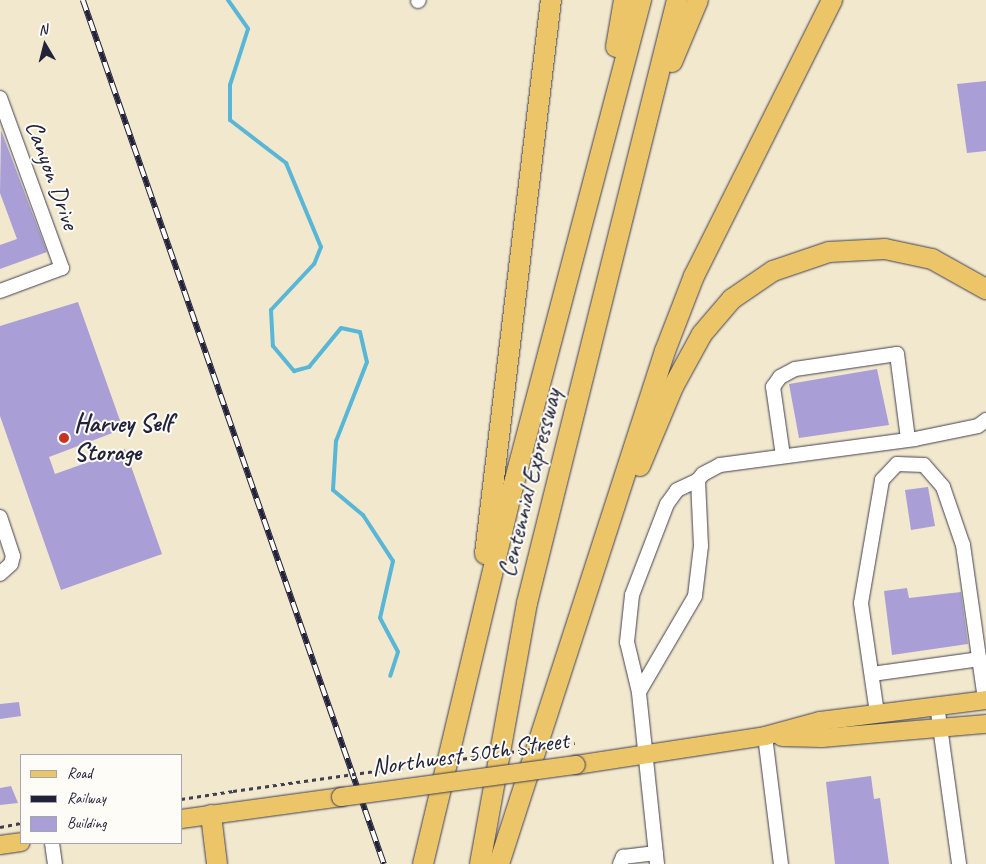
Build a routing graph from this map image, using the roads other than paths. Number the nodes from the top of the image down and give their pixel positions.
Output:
1 (551, 0) edge
2 (624, 0) edge
3 (641, 0) edge
4 (677, 0) edge
5 (698, 0) edge
6 (832, 0) edge
7 (0, 98) edge
8 (648, 119) junction
9 (599, 148) junction
10 (986, 289) edge
11 (0, 290) edge
12 (986, 420) edge
13 (908, 439) junction
14 (783, 456) junction
15 (698, 480) junction
16 (0, 518) edge
17 (0, 574) edge
18 (579, 613) junction
19 (475, 640) junction
20 (980, 659) junction
21 (872, 674) junction
22 (638, 692) junction
23 (985, 700) edge
24 (937, 705) junction
25 (878, 712) junction
26 (986, 724) edge
27 (940, 726) junction
28 (765, 736) junction
29 (643, 756) junction
30 (210, 815) junction
31 (182, 819) edge
32 (20, 842) edge
33 (52, 844) edge
34 (0, 845) edge
35 (657, 859) edge
36 (55, 864) edge
37 (217, 864) edge
38 (423, 864) edge
39 (480, 864) edge
40 (499, 864) edge
41 (620, 864) edge
42 (781, 864) edge
43 (959, 864) edge

1 - 19 highway
2 - 9 highway
3 - 9 highway
4 - 8 highway
5 - 8 highway
6 - 18 highway
7 - 11 street, Canyon Drive
8 - 39 highway, Centennial Expressway
9 - 19 highway, Centennial Expressway
10 - 18 highway
12 - 13 street
13 - 14 street
13 - 14 street
14 - 15 street
15 - 22 street
15 - 22 street
16 - 17 street
18 - 40 highway
19 - 38 highway, Centennial Expressway
20 - 21 street
20 - 21 street
20 - 23 street
21 - 25 street
22 - 29 street
23 - 24 main road, Northwest 50th Street
24 - 25 main road, Northwest 50th Street
24 - 27 street
25 - 28 main road, Northwest 50th Street
26 - 27 main road, Northwest 50th Street
27 - 28 main road, Northwest 50th Street
27 - 43 street
28 - 29 main road, Northwest 50th Street
28 - 42 street
29 - 30 main road, Northwest 50th Street, bridge
29 - 35 street
30 - 31 main road, Northwest 50th Street
30 - 37 highway
32 - 34 main road
33 - 36 street
35 - 41 street

